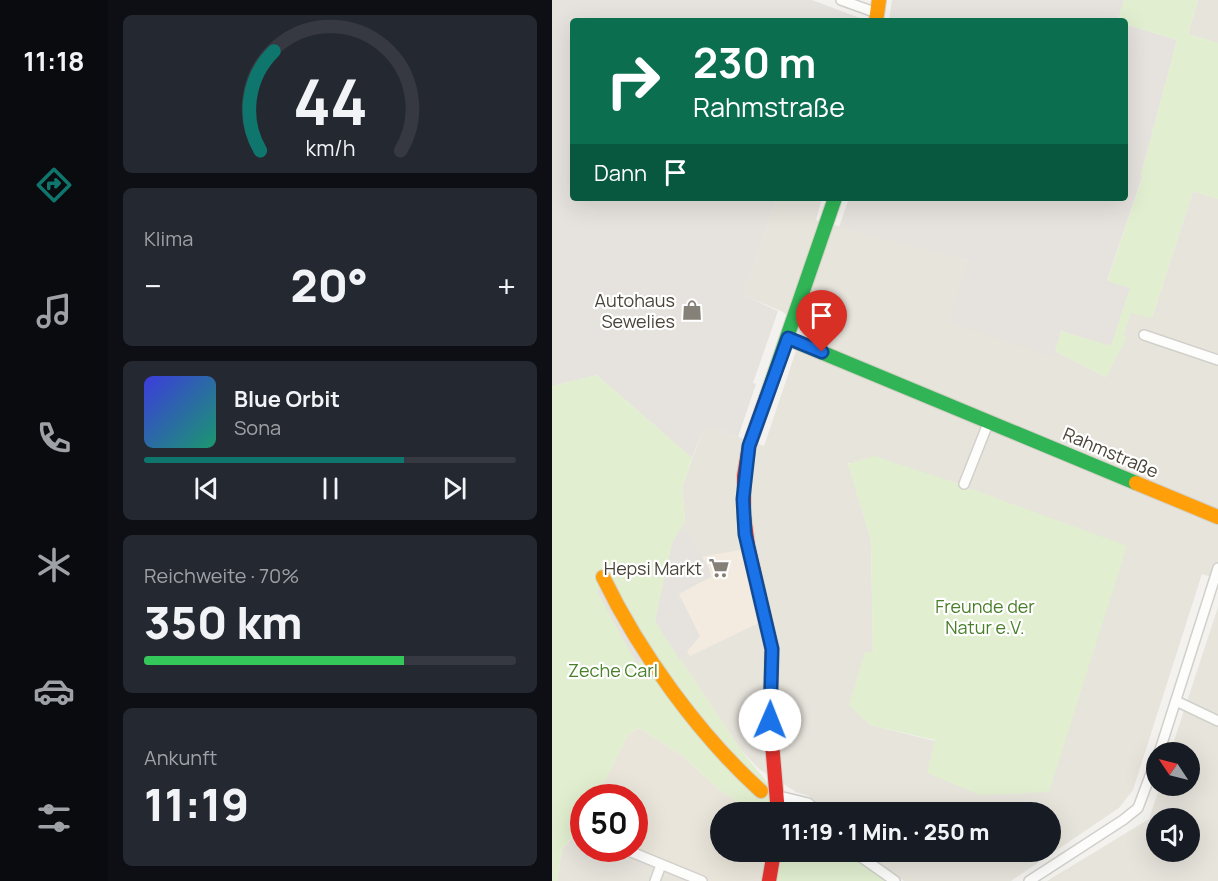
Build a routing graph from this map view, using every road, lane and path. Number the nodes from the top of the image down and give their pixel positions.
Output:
1 (841, 0) edge
2 (877, 12) edge
3 (834, 201) edge
4 (1143, 335) dead end
5 (788, 338) junction
6 (1218, 360) edge
7 (989, 422) junction
8 (964, 484) dead end
9 (1218, 517) edge
10 (1218, 568) edge
11 (603, 577) dead end
12 (1176, 701) junction
13 (1218, 721) edge
14 (1163, 742) edge
15 (1146, 787) edge
16 (761, 791) dead end
17 (779, 796) junction
18 (779, 802) edge
19 (808, 802) edge
20 (648, 859) edge
21 (772, 862) edge
22 (868, 862) edge
23 (661, 865) junction
24 (655, 881) edge
25 (702, 881) edge
26 (769, 881) edge
27 (895, 881) edge
28 (1029, 881) edge

1 - 2 street
3 - 5 street
4 - 6 street
5 - 7 street, Rahmstraße
5 - 17 street
7 - 8 street
7 - 9 street, Rahmstraße
10 - 12 street
11 - 16 street
12 - 13 street
12 - 14 street
15 - 28 street
17 - 18 street
17 - 19 street
20 - 23 street
21 - 26 street
22 - 27 street
23 - 24 street
23 - 25 street

